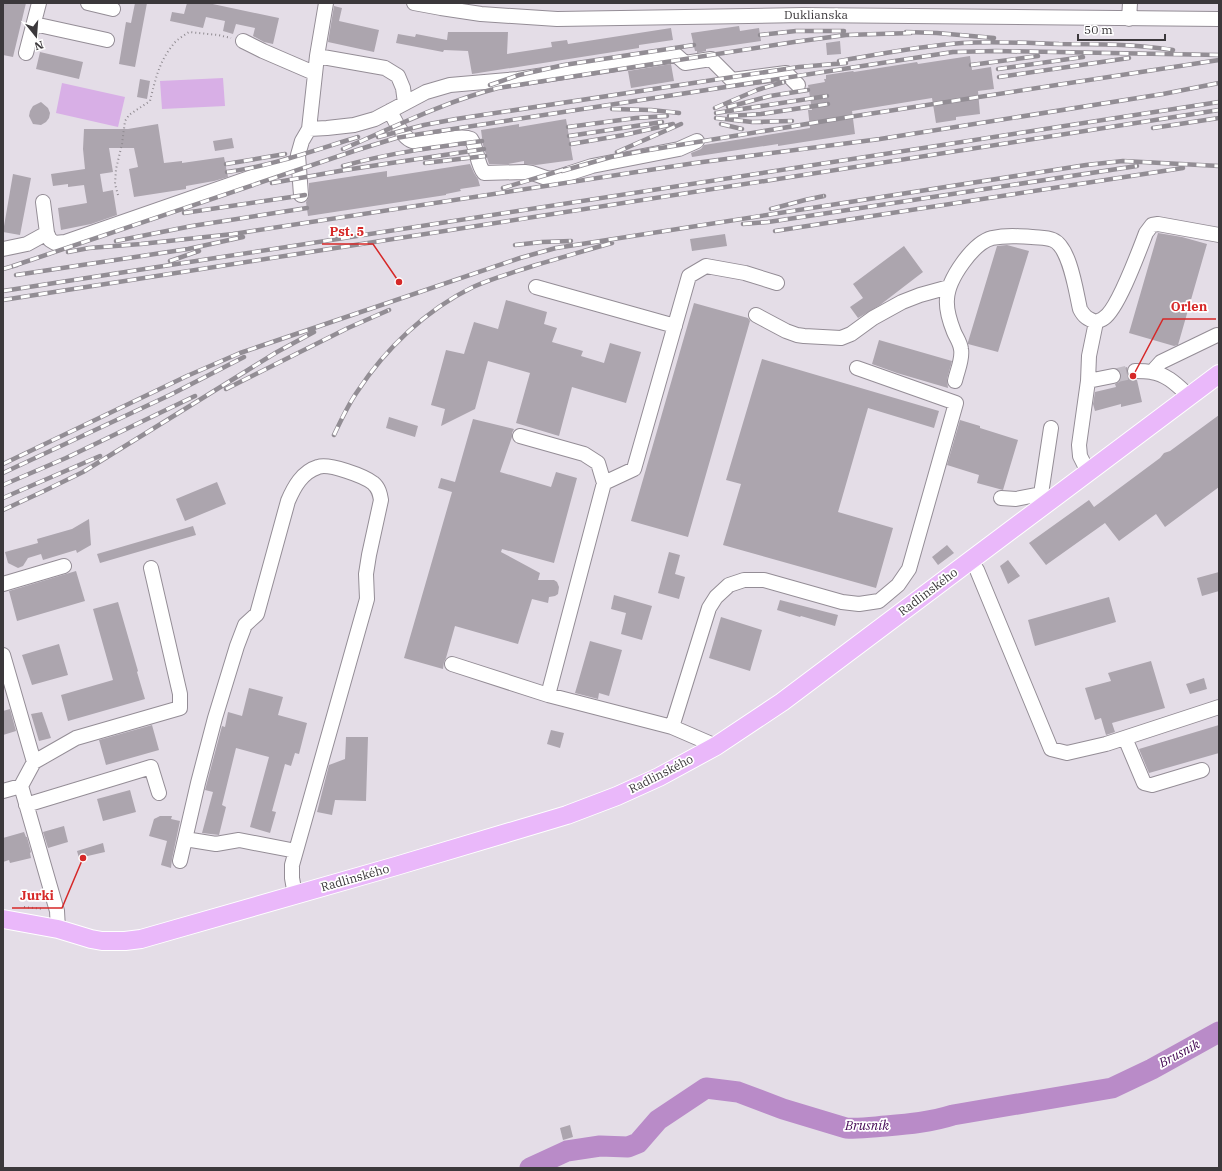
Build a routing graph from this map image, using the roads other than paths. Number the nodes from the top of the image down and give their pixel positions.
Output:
1 (39, 3) edge
2 (88, 3) edge
3 (326, 3) edge
4 (414, 3) edge
5 (1130, 3) edge
6 (113, 9) dead end
7 (1129, 18) junction
8 (1219, 19) edge
9 (34, 24) junction
10 (107, 40) dead end
11 (244, 41) road end
12 (26, 53) dead end
13 (317, 56) junction
14 (314, 73) junction
15 (798, 84) dead end
16 (406, 103) junction
17 (390, 111) junction
18 (309, 129) junction
19 (697, 140) dead end
20 (298, 161) junction
21 (301, 195) dead end
22 (43, 202) dead end
23 (47, 233) junction
24 (1219, 235) edge
25 (3, 249) edge
26 (777, 283) dead end
27 (949, 287) junction
28 (536, 288) dead end
29 (756, 315) dead end
30 (1096, 322) junction
31 (675, 326) junction
32 (1217, 335) dead end
33 (857, 368) dead end
34 (1135, 371) tunnel mouth
35 (1152, 372) junction
36 (1219, 374) edge
37 (1114, 376) tunnel mouth
38 (955, 381) dead end
39 (1088, 381) junction
40 (1189, 396) junction
41 (1050, 428) dead end
42 (520, 436) dead end
43 (1088, 472) junction
44 (604, 483) junction
45 (1001, 498) dead end
46 (1043, 498) junction
47 (970, 560) junction
48 (64, 566) dead end
49 (151, 568) dead end
50 (3, 584) edge
51 (3, 655) edge
52 (452, 664) dead end
53 (548, 695) junction
54 (1219, 707) edge
55 (672, 727) junction
56 (1125, 738) junction
57 (716, 746) junction
58 (34, 762) junction
59 (1202, 770) dead end
60 (21, 786) junction
61 (3, 791) edge
62 (159, 793) dead end
63 (26, 805) junction
64 (185, 839) junction
65 (296, 851) junction
66 (180, 861) dead end
67 (295, 895) junction
68 (3, 919) edge
69 (58, 929) junction

1 - 9 street
2 - 6 street
3 - 13 street
4 - 7 street, Duklianska
5 - 7 street
7 - 8 street, Duklianska
9 - 10 street
9 - 12 street
11 - 14 street
13 - 14 street
13 - 16 street
14 - 18 street
15 - 16 street
16 - 17 street
17 - 18 street
17 - 19 street
18 - 20 street
20 - 21 street
20 - 23 street
22 - 23 street
23 - 25 street
24 - 30 street
26 - 31 street
27 - 29 street
27 - 30 street
27 - 38 street
28 - 31 street
30 - 39 street
31 - 44 street
32 - 35 street
33 - 55 street
34 - 35 street
35 - 40 street
36 - 40 main road, Radlinského
37 - 39 street
39 - 43 street
40 - 43 main road, Radlinského
41 - 46 street
42 - 44 street
43 - 46 main road, Radlinského
44 - 53 street
45 - 46 street
46 - 47 main road, Radlinského
47 - 56 street
47 - 57 main road, Radlinského
48 - 50 street
49 - 58 street
51 - 58 street
52 - 53 street
53 - 55 street
54 - 56 street
55 - 57 street
56 - 59 street
57 - 67 main road, Radlinského
58 - 60 street
60 - 61 street
60 - 63 street
62 - 63 street
63 - 69 street
64 - 65 street
64 - 65 street
64 - 66 street
65 - 67 street
67 - 69 main road, Radlinského
68 - 69 main road, Radlinského

